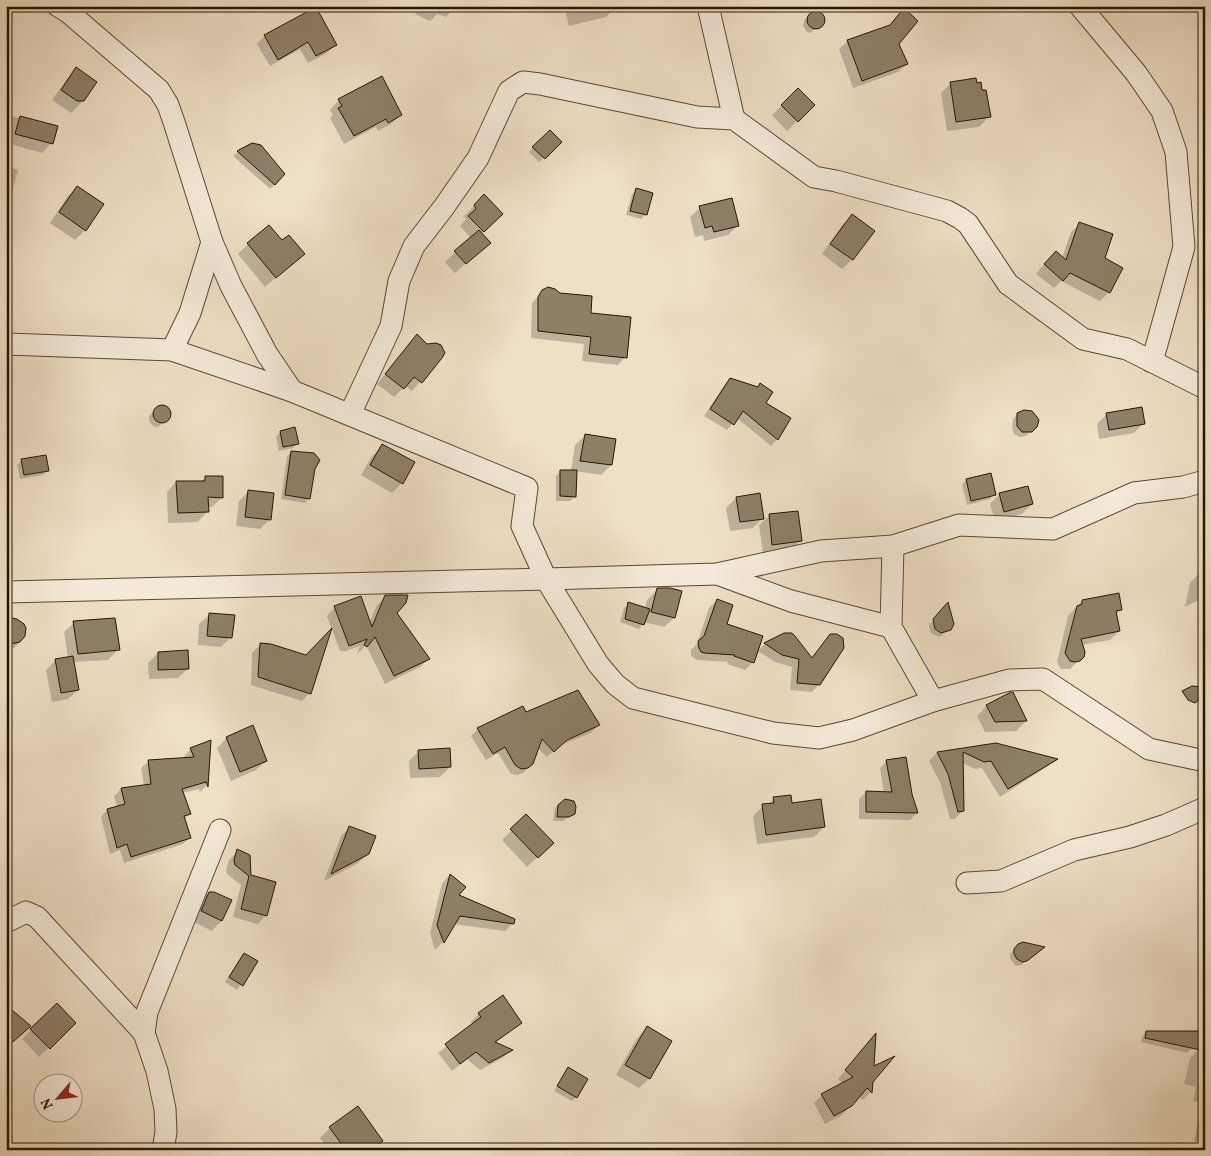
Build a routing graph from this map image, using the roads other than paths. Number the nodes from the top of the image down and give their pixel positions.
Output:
1 (58, 6) edge
2 (708, 6) edge
3 (1080, 6) edge
4 (734, 118) junction
5 (212, 242) junction
6 (6, 344) edge
7 (172, 350) junction
8 (1152, 362) junction
9 (1205, 388) edge
10 (292, 391) junction
11 (350, 414) junction
12 (1205, 481) edge
13 (894, 546) junction
14 (717, 574) junction
15 (546, 579) junction
16 (6, 592) edge
17 (892, 627) junction
18 (933, 701) junction
19 (1205, 761) edge
20 (1205, 808) edge
21 (220, 830) dead end
22 (967, 883) dead end
23 (6, 922) edge
24 (144, 1033) junction
25 (163, 1150) edge

1 - 5 street
2 - 4 street
3 - 8 street
4 - 8 street
4 - 11 street
5 - 7 street
5 - 10 street
6 - 7 street
7 - 10 street
8 - 9 street
10 - 11 street
11 - 15 street
12 - 13 street
13 - 14 street
13 - 17 street
14 - 15 street
14 - 17 street
15 - 16 street
15 - 18 street
17 - 18 street
18 - 19 street
20 - 22 street
21 - 24 street
23 - 24 street
24 - 25 street

